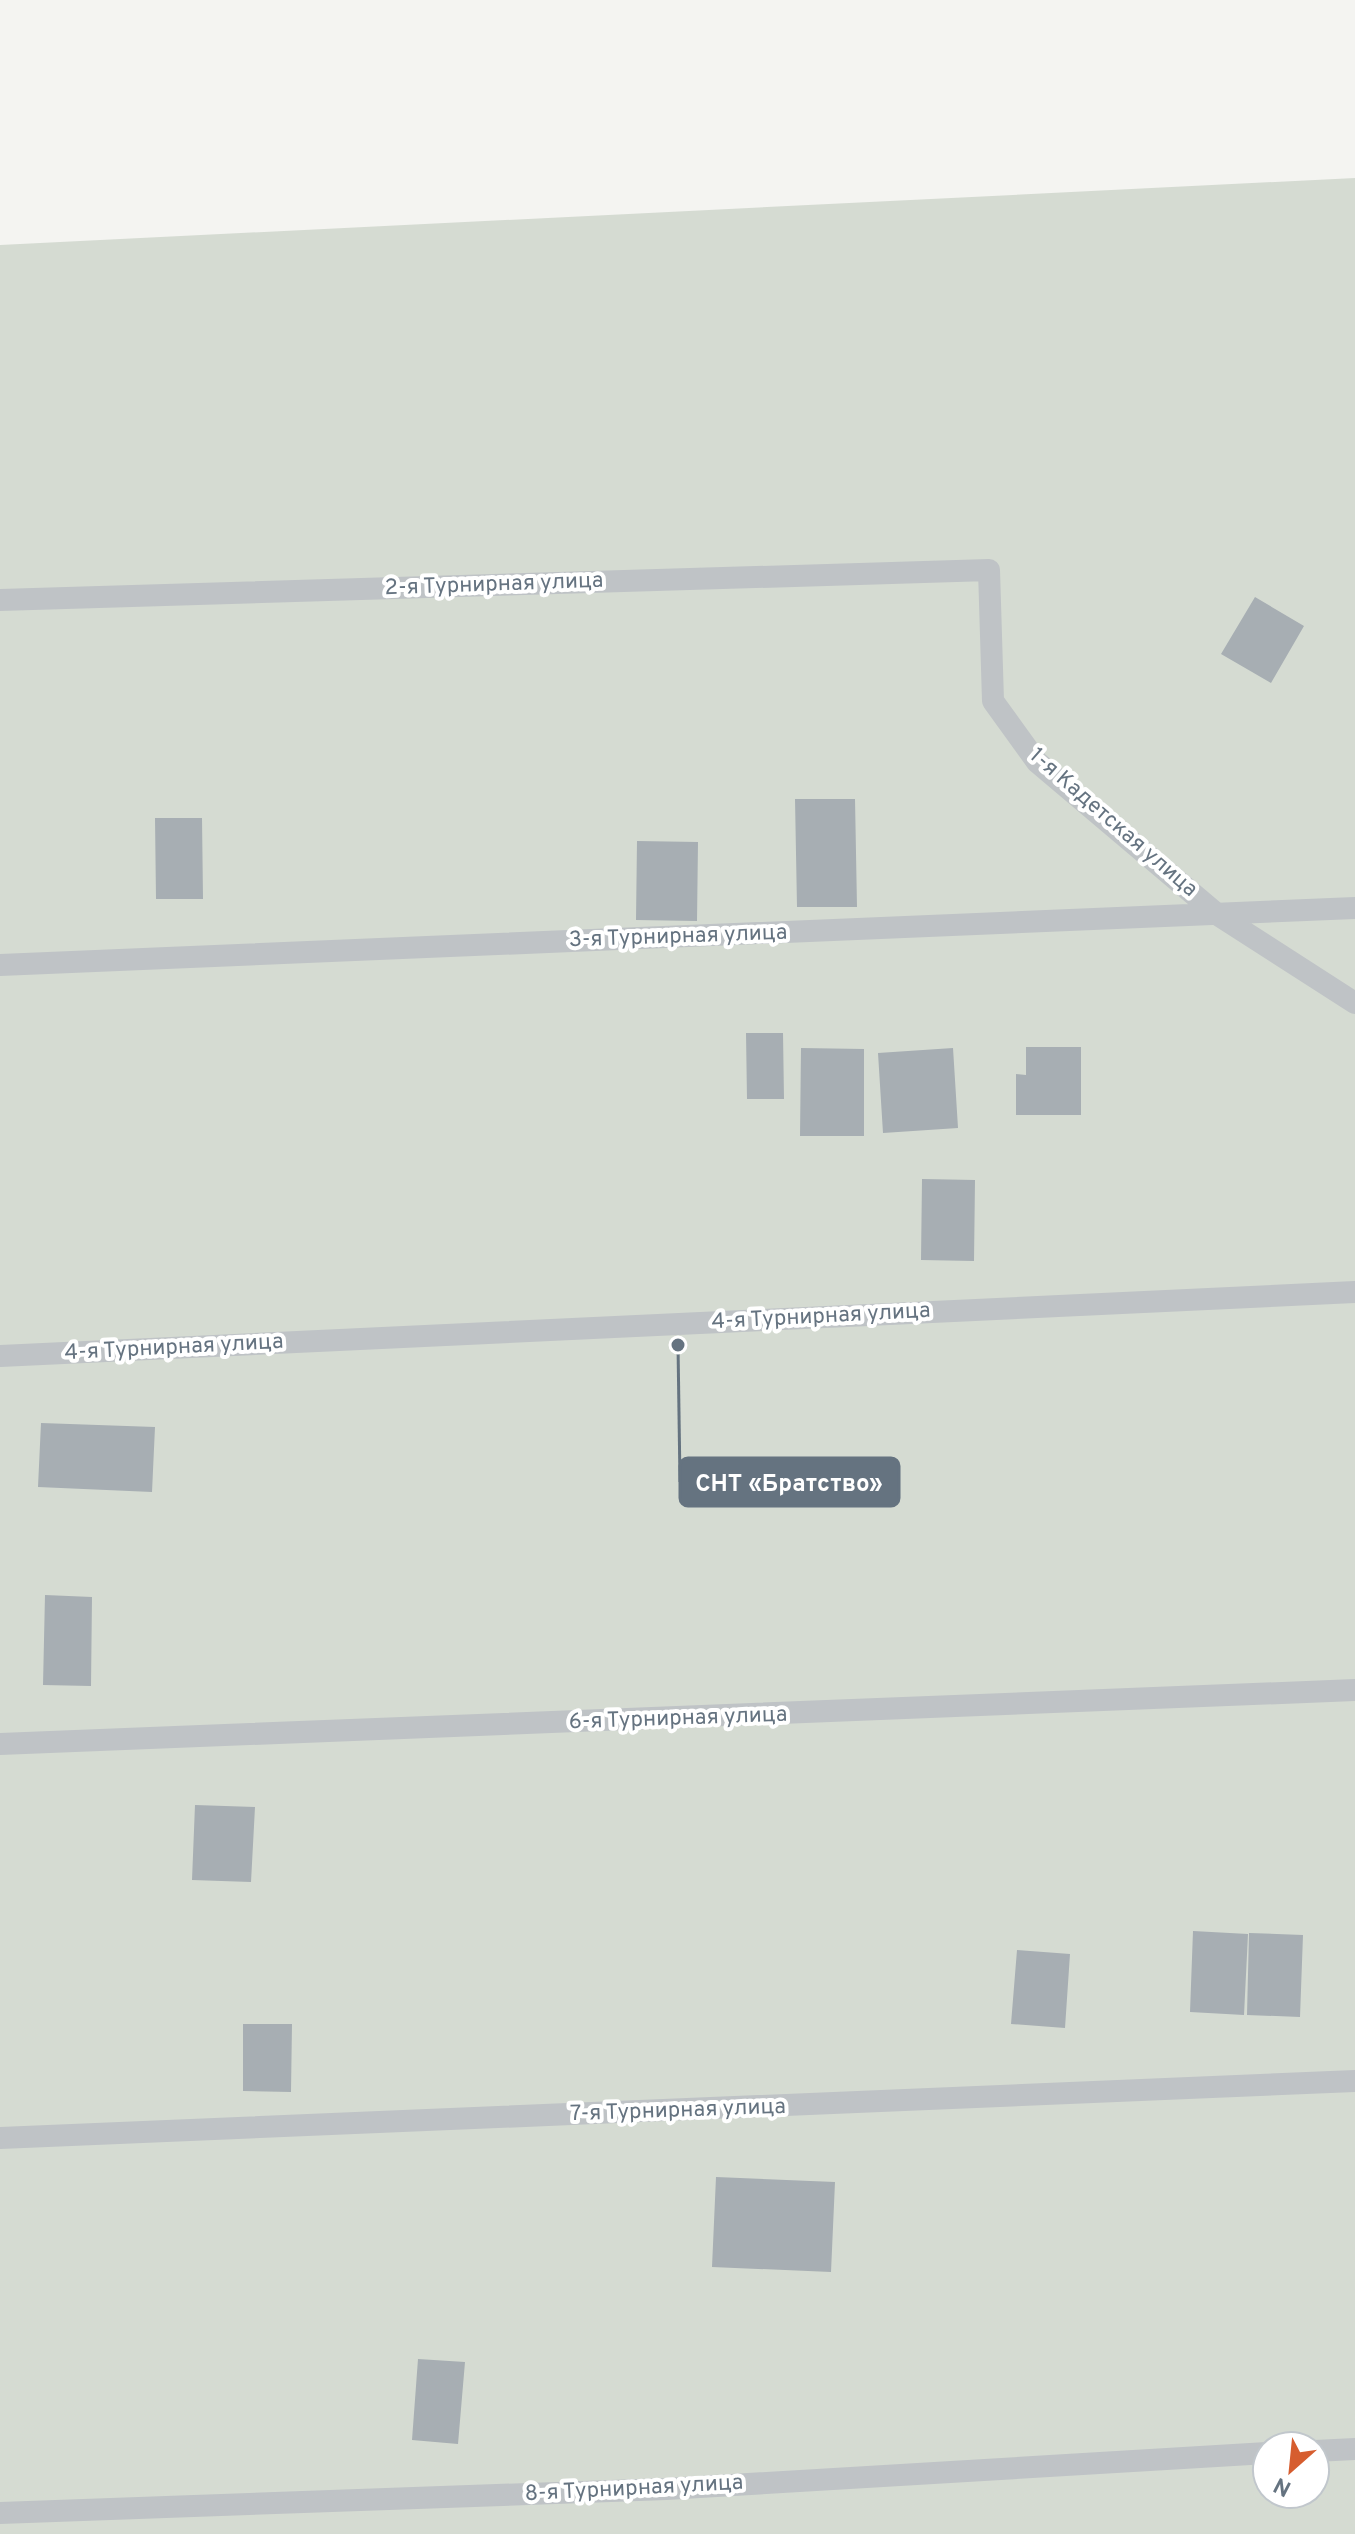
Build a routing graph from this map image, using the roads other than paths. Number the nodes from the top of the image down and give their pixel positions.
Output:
1 (989, 570) joint
2 (0, 600) edge
3 (1355, 908) edge
4 (1218, 915) junction
5 (0, 965) edge
6 (1355, 1003) edge
7 (1355, 1292) edge
8 (0, 1356) edge
9 (1355, 1690) edge
10 (0, 1744) edge
11 (1355, 2081) edge
12 (0, 2138) edge
13 (1355, 2449) edge
14 (1331, 2450) edge
15 (1251, 2454) edge
16 (0, 2513) edge

1 - 2 lane, 2-я Турнирная улица
1 - 4 lane, 1-я Кадетская улица
3 - 4 lane, 3-я Турнирная улица
4 - 5 lane, 3-я Турнирная улица
4 - 6 lane, 1-я Кадетская улица
7 - 8 lane, 4-я Турнирная улица
9 - 10 lane, 6-я Турнирная улица
11 - 12 lane, 7-я Турнирная улица
13 - 14 lane
15 - 16 lane, 8-я Турнирная улица

